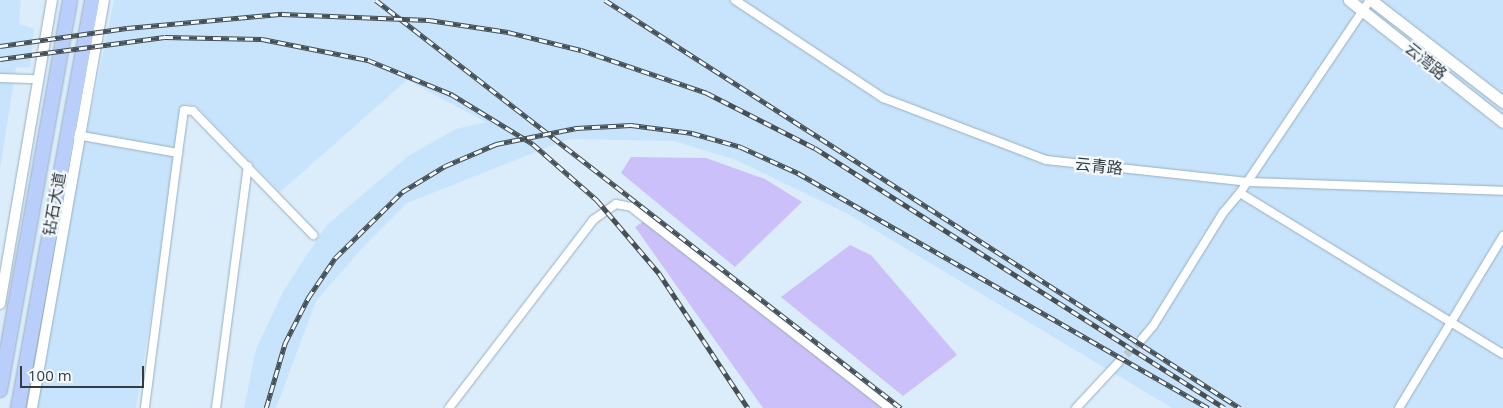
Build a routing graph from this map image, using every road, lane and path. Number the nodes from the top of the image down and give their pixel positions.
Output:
1 (52, 0) edge
2 (70, 0) edge
3 (92, 0) edge
4 (104, 0) edge
5 (735, 0) edge
6 (1349, 0) edge
7 (1370, 0) edge
8 (1362, 11) junction
9 (0, 78) edge
10 (38, 79) junction
11 (1501, 98) edge
12 (1503, 122) edge
13 (67, 134) junction
14 (82, 136) junction
15 (178, 153) junction
16 (248, 166) junction
17 (1250, 182) junction
18 (1503, 191) edge
19 (1240, 193) junction
20 (313, 235) dead end
21 (1503, 236) edge
22 (0, 304) edge
23 (1451, 322) junction
24 (1142, 339) tunnel mouth
25 (1503, 354) edge
26 (1118, 362) tunnel mouth
27 (29, 387) junction
28 (0, 390) edge
29 (18, 408) edge
30 (32, 408) edge
31 (146, 408) edge
32 (216, 408) edge
33 (450, 408) edge
34 (888, 408) edge
35 (1076, 408) edge
36 (1399, 408) edge

1 - 10 street
2 - 28 highway, 钻石大道
3 - 13 highway, 钻石大道
4 - 14 street
5 - 17 street, 云青路
6 - 8 main road, 云湾路
7 - 8 street
7 - 11 main road, 云湾路
8 - 12 main road, 云湾路
8 - 17 street
9 - 10 street
10 - 22 street
13 - 14 street
13 - 27 highway, 钻石大道
14 - 15 street
14 - 27 street
15 - 16 street
15 - 31 street
16 - 20 street
16 - 32 street
17 - 18 street, 云青路
17 - 19 street
19 - 23 street
19 - 24 street
21 - 23 street
23 - 25 street
23 - 36 street
26 - 35 street
27 - 29 highway, 钻石大道
27 - 30 street
33 - 34 street

